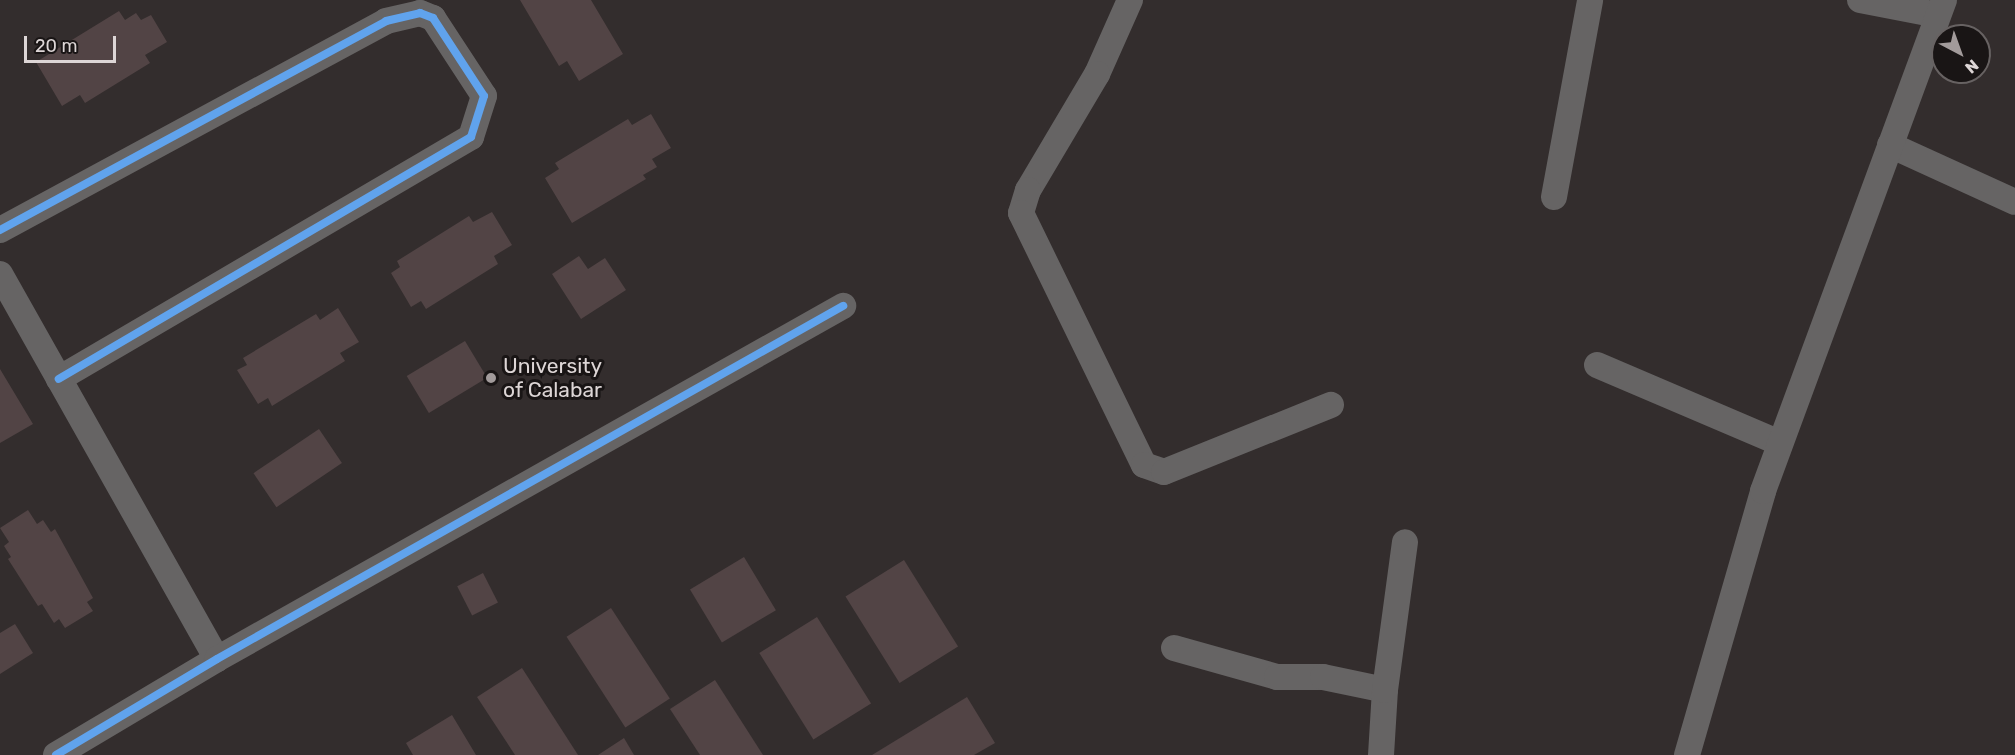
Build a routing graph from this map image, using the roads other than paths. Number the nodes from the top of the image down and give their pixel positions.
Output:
1 (1130, 0) edge
2 (1590, 0) edge
3 (1860, 0) edge
4 (1941, 7) edge
5 (1890, 144) junction
6 (1554, 197) dead end
7 (2015, 202) edge
8 (0, 230) edge
9 (0, 274) edge
10 (843, 306) dead end
11 (1597, 365) dead end
12 (59, 380) junction
13 (1331, 405) dead end
14 (1780, 443) junction
15 (1405, 542) dead end
16 (1174, 648) dead end
17 (217, 659) junction
18 (1385, 690) junction
19 (56, 755) edge
20 (1381, 755) edge
21 (1687, 755) edge

1 - 13 street
2 - 6 street
3 - 4 street
4 - 5 street
5 - 7 street
5 - 14 street
8 - 12 street
9 - 12 street
10 - 17 street
11 - 14 street
12 - 17 street
14 - 21 street
15 - 18 street
16 - 18 street
17 - 19 street
18 - 20 street

